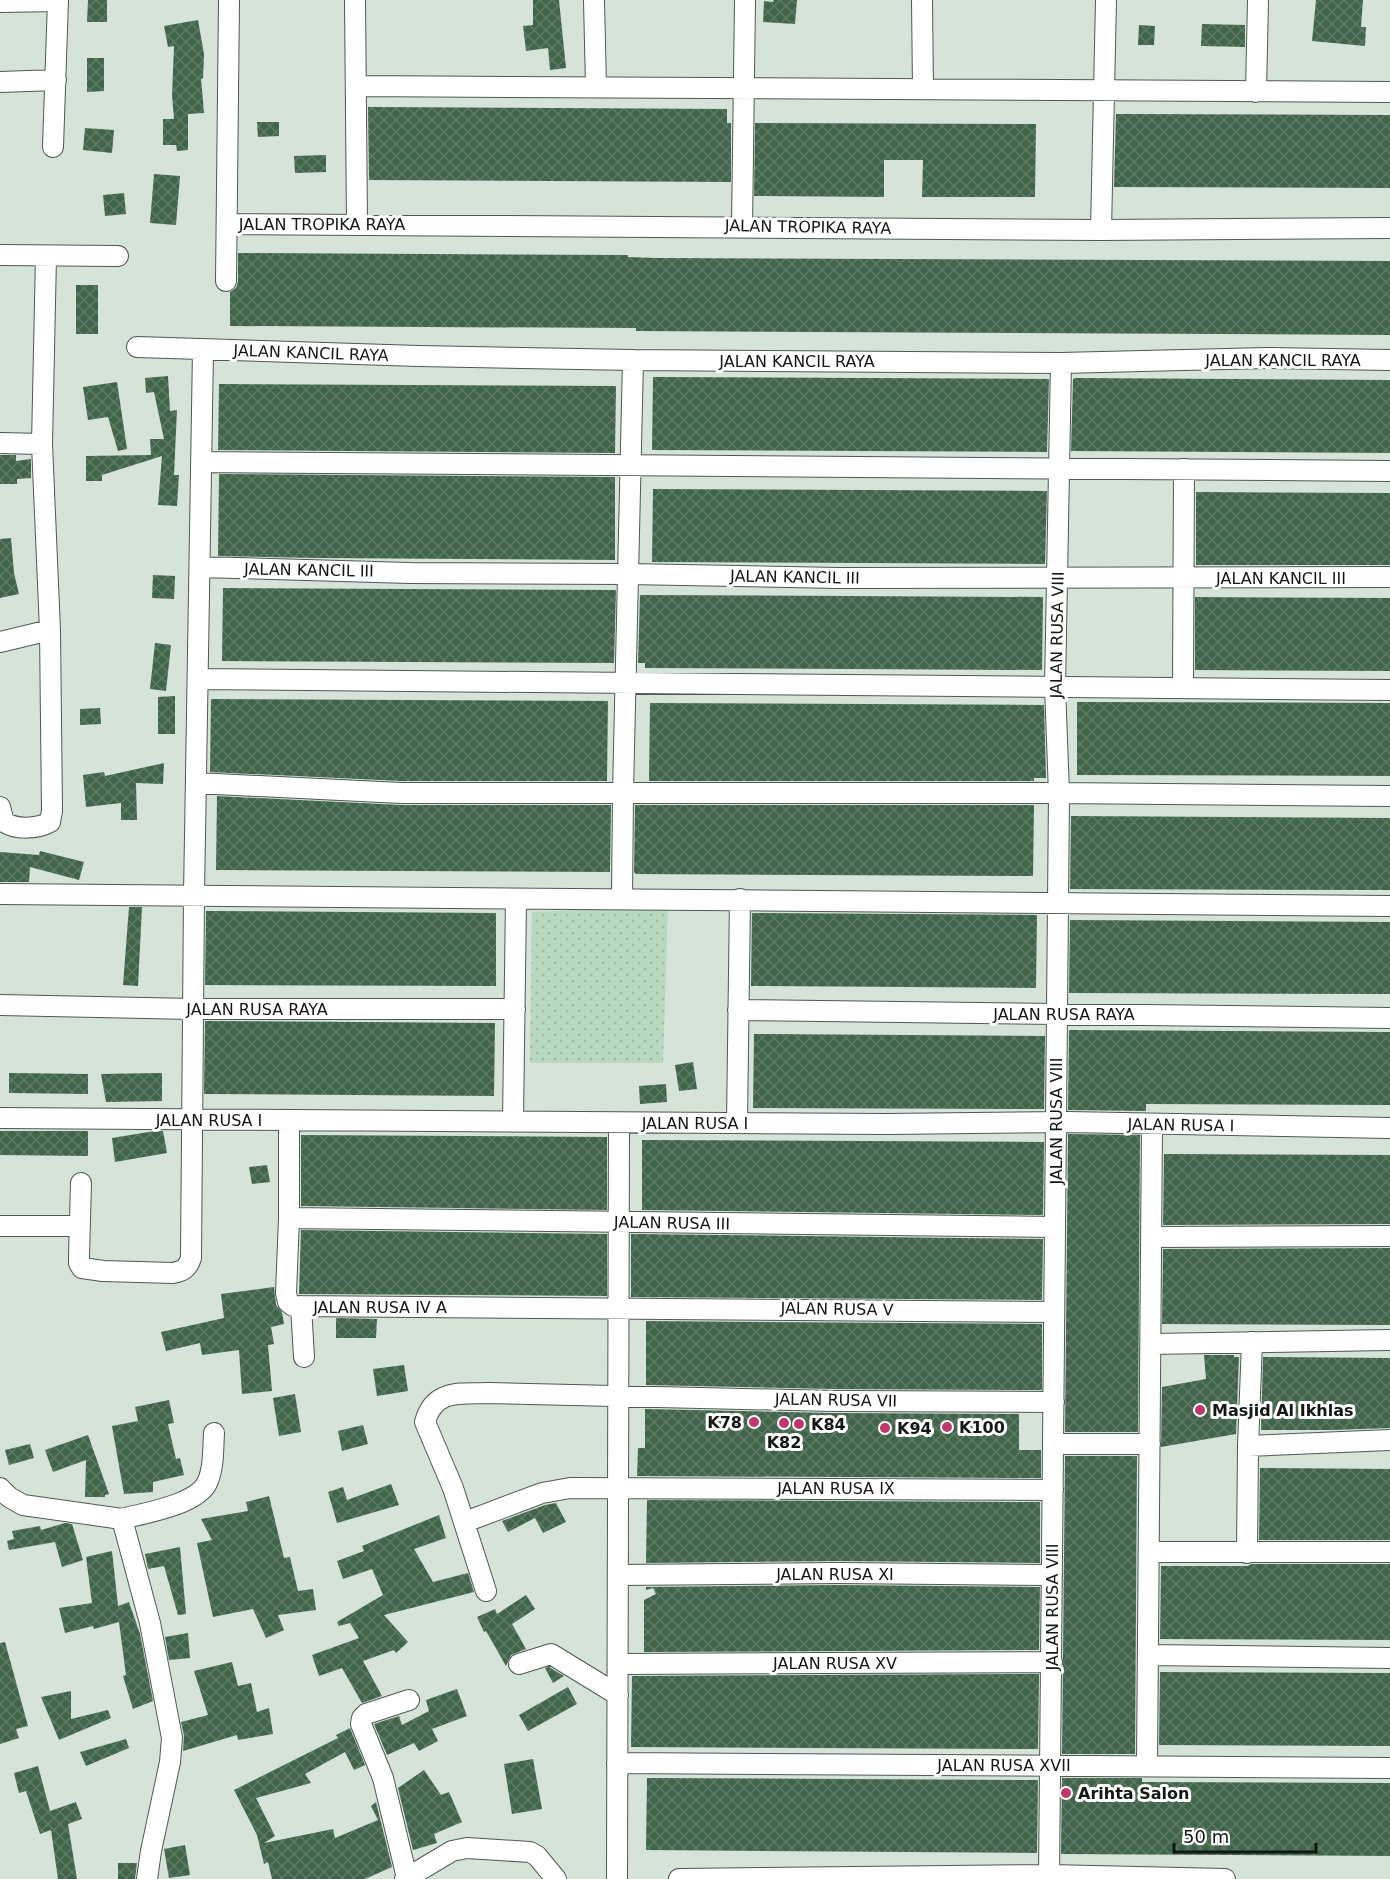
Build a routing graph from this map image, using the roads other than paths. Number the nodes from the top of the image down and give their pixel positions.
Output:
1 (58, 0) edge
2 (229, 0) edge
3 (355, 0) edge
4 (594, 0) edge
5 (745, 0) edge
6 (922, 0) edge
7 (1106, 0) edge
8 (1258, 0) edge
9 (0, 2) edge
10 (56, 80) junction
11 (0, 82) edge
12 (356, 86) junction
13 (596, 87) junction
14 (742, 88) junction
15 (923, 90) junction
16 (1104, 90) junction
17 (1256, 92) junction
18 (1390, 93) edge
19 (52, 147) dead end
20 (226, 224) junction
21 (357, 224) junction
22 (742, 226) junction
23 (1390, 228) edge
24 (1101, 230) junction
25 (0, 255) edge
26 (46, 256) junction
27 (118, 256) dead end
28 (226, 280) dead end
29 (137, 347) dead end
30 (203, 350) junction
31 (633, 360) junction
32 (1390, 360) edge
33 (1061, 363) junction
34 (0, 442) edge
35 (42, 444) junction
36 (202, 462) junction
37 (630, 465) junction
38 (1059, 468) junction
39 (1184, 469) junction
40 (1390, 471) edge
41 (200, 567) junction
42 (628, 574) junction
43 (1057, 577) junction
44 (1390, 577) edge
45 (1184, 578) junction
46 (50, 630) junction
47 (0, 642) edge
48 (198, 679) junction
49 (626, 683) junction
50 (1055, 687) junction
51 (1183, 688) junction
52 (1390, 690) edge
53 (196, 783) junction
54 (623, 792) junction
55 (1059, 793) junction
56 (1390, 795) edge
57 (0, 807) edge
58 (0, 894) edge
59 (194, 896) junction
60 (516, 899) junction
61 (622, 899) junction
62 (740, 899) junction
63 (1058, 903) junction
64 (1390, 906) edge
65 (0, 1005) edge
66 (193, 1009) junction
67 (514, 1009) junction
68 (738, 1010) junction
69 (1057, 1014) junction
70 (1390, 1018) edge
71 (0, 1118) edge
72 (193, 1120) junction
73 (289, 1120) junction
74 (513, 1122) junction
75 (1056, 1122) junction
76 (619, 1123) junction
77 (737, 1123) junction
78 (1152, 1124) junction
79 (1390, 1128) edge
80 (81, 1183) dead end
81 (289, 1218) junction
82 (619, 1222) junction
83 (0, 1226) edge
84 (80, 1226) junction
85 (1055, 1227) junction
86 (1390, 1236) edge
87 (1152, 1237) junction
88 (301, 1306) junction
89 (619, 1308) junction
90 (1054, 1312) junction
91 (1390, 1340) edge
92 (1252, 1342) junction
93 (1151, 1344) junction
94 (304, 1356) dead end
95 (619, 1397) junction
96 (1054, 1402) junction
97 (214, 1432) dead end
98 (1390, 1440) edge
99 (1053, 1444) junction
100 (1150, 1444) junction
101 (1248, 1446) junction
102 (618, 1487) junction
103 (0, 1488) edge
104 (1053, 1490) junction
105 (122, 1520) junction
106 (465, 1522) junction
107 (1149, 1552) junction
108 (1390, 1552) edge
109 (1247, 1553) junction
110 (618, 1575) junction
111 (1052, 1575) junction
112 (486, 1592) dead end
113 (1148, 1655) junction
114 (1390, 1658) edge
115 (1052, 1662) junction
116 (618, 1664) junction
117 (519, 1665) dead end
118 (618, 1695) junction
119 (409, 1700) dead end
120 (617, 1762) junction
121 (1051, 1765) junction
122 (1147, 1766) junction
123 (1390, 1768) edge
124 (1049, 1877) edge
125 (147, 1879) edge
126 (406, 1879) edge
127 (556, 1879) edge
128 (617, 1879) edge
129 (679, 1879) edge
130 (1225, 1879) edge

1 - 9 street
1 - 10 street
2 - 20 street
3 - 12 street
4 - 13 street
5 - 14 street
6 - 15 street
7 - 16 street
8 - 17 street
10 - 11 street
10 - 19 street
12 - 13 street
12 - 21 street
13 - 14 street
14 - 15 street
14 - 22 street
15 - 16 street
16 - 17 street
16 - 24 street
17 - 18 street
20 - 21 street, JALAN TROPIKA RAYA
20 - 28 street
21 - 22 street, JALAN TROPIKA RAYA
22 - 24 street, JALAN TROPIKA RAYA
23 - 24 street, JALAN TROPIKA RAYA
25 - 26 street
26 - 27 street
26 - 35 street
29 - 30 street, JALAN KANCIL RAYA
30 - 31 street, JALAN KANCIL RAYA
30 - 36 street
31 - 33 street, JALAN KANCIL RAYA
31 - 37 street
32 - 33 street, JALAN KANCIL RAYA
33 - 38 street, JALAN RUSA VIII
34 - 35 street
35 - 46 street
36 - 37 street
36 - 41 street
37 - 38 street
37 - 42 street
38 - 39 street
38 - 43 street, JALAN RUSA VIII
39 - 40 street
39 - 45 street
41 - 42 street, JALAN KANCIL III
41 - 48 street
42 - 43 street, JALAN KANCIL III
42 - 49 street
43 - 45 street, JALAN KANCIL III
43 - 50 street, JALAN RUSA VIII
44 - 45 street, JALAN KANCIL III
45 - 51 street
46 - 47 street
46 - 57 street
48 - 49 street
48 - 53 street
49 - 50 street
49 - 54 street
50 - 51 street
50 - 55 street, JALAN RUSA VIII
51 - 52 street
53 - 54 street
53 - 59 street
54 - 55 street
54 - 61 street
55 - 56 street
55 - 63 street, JALAN RUSA VIII
58 - 59 street
59 - 60 street
59 - 66 street
60 - 61 street
60 - 67 street
61 - 62 street
62 - 63 street
62 - 68 street
63 - 64 street
63 - 69 street, JALAN RUSA VIII
65 - 66 street, JALAN RUSA RAYA
66 - 67 street, JALAN RUSA RAYA
66 - 72 street
67 - 74 street
68 - 69 street, JALAN RUSA RAYA
68 - 77 street
69 - 70 street, JALAN RUSA RAYA
69 - 75 street, JALAN RUSA VIII
71 - 72 street, JALAN RUSA I
72 - 73 street, JALAN RUSA I
72 - 84 street
73 - 74 street, JALAN RUSA I
73 - 81 street, JALAN RUSA IV A
74 - 76 street, JALAN RUSA I
75 - 77 street, JALAN RUSA I
75 - 78 street, JALAN RUSA I
75 - 85 street, JALAN RUSA VIII
76 - 77 street, JALAN RUSA I
76 - 82 street
78 - 79 street, JALAN RUSA I
78 - 87 street
80 - 84 street
81 - 82 street, JALAN RUSA III
81 - 88 street, JALAN RUSA IV A
82 - 85 street, JALAN RUSA III
82 - 89 street
83 - 84 street
85 - 90 street, JALAN RUSA VIII
86 - 87 street
87 - 93 street
88 - 89 street, JALAN RUSA IV A
88 - 94 street
89 - 90 street, JALAN RUSA V
89 - 95 street
90 - 96 street, JALAN RUSA VIII
91 - 92 street
92 - 93 street
92 - 101 street
93 - 100 street
95 - 96 street, JALAN RUSA VII
95 - 102 street
95 - 106 street, JALAN RUSA VII
96 - 99 street, JALAN RUSA VIII
97 - 105 street
98 - 101 street
99 - 100 street
99 - 104 street, JALAN RUSA VIII
100 - 107 street
101 - 109 street
102 - 104 street, JALAN RUSA IX
102 - 106 street, JALAN RUSA IX
102 - 110 street
103 - 105 street
104 - 111 street, JALAN RUSA VIII
105 - 125 street
106 - 112 street
107 - 109 street
107 - 113 street
108 - 109 street
110 - 111 street, JALAN RUSA XI
110 - 116 street
111 - 115 street, JALAN RUSA VIII
113 - 114 street
113 - 122 street
115 - 116 street, JALAN RUSA XV
115 - 121 street, JALAN RUSA VIII
116 - 118 street
117 - 118 street
118 - 120 street
119 - 126 street
120 - 121 street, JALAN RUSA XVII
120 - 128 street
121 - 122 street, JALAN RUSA XVII
121 - 124 street, JALAN RUSA VIII
122 - 123 street, JALAN RUSA XVII
124 - 129 street
124 - 130 street
126 - 127 street

